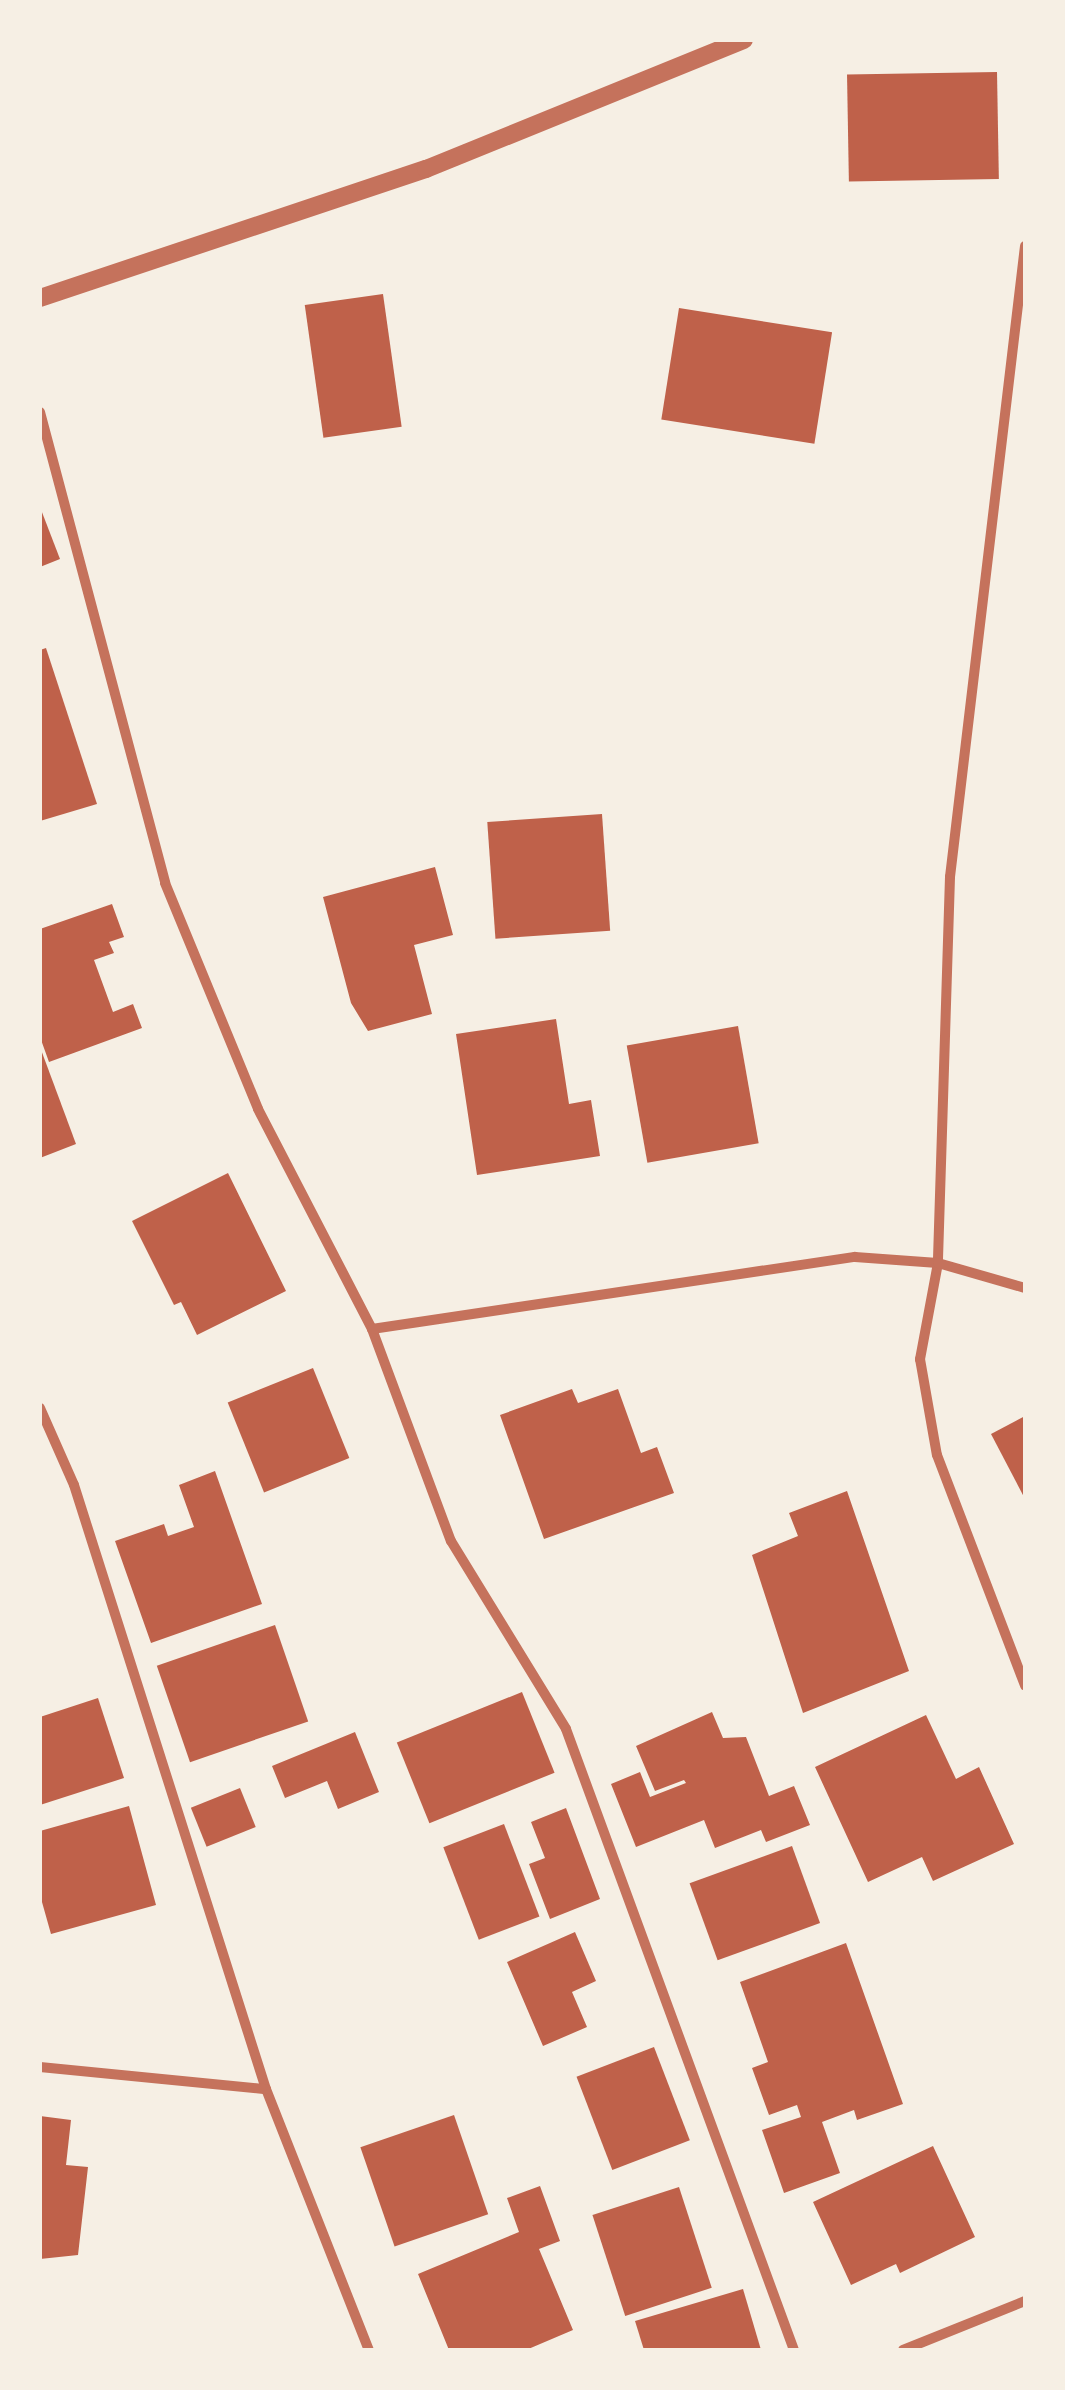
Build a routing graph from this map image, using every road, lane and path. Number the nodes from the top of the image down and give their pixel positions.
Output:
1 (744, 40) edge
2 (1025, 246) edge
3 (40, 298) edge
4 (40, 412) edge
5 (938, 1263) junction
6 (1025, 1288) edge
7 (372, 1328) junction
8 (40, 1408) edge
9 (1025, 1686) edge
10 (40, 2067) edge
11 (266, 2089) junction
12 (1025, 2300) edge
13 (369, 2350) edge
14 (794, 2350) edge
15 (904, 2350) edge

1 - 3 street
2 - 5 street
4 - 7 street
5 - 6 street
5 - 7 street
5 - 9 street
7 - 14 street
8 - 11 street
10 - 11 street
11 - 13 street
12 - 15 street

